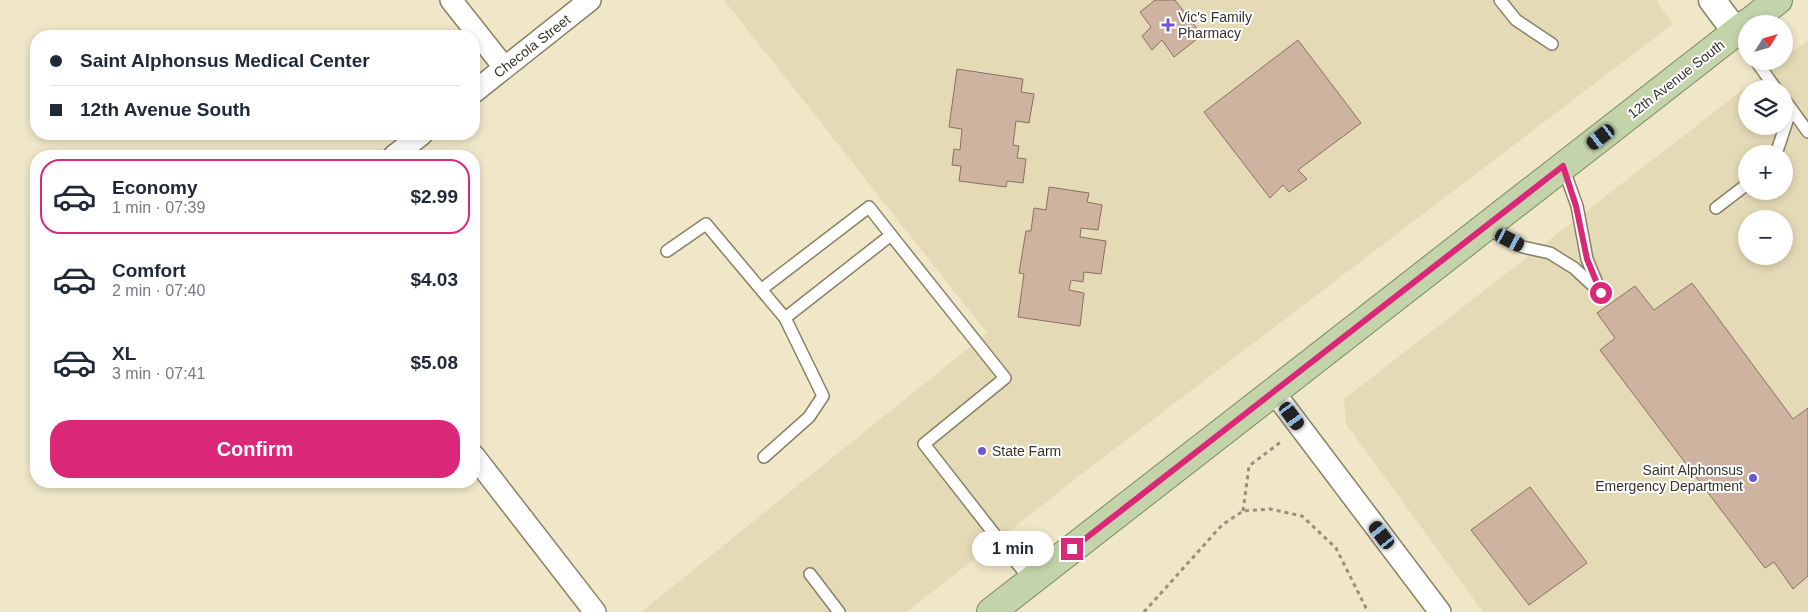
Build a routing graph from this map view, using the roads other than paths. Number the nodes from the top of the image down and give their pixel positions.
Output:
1 (451, 0) edge
2 (590, 0) edge
3 (1500, 0) edge
4 (1712, 0) edge
5 (1778, 0) edge
6 (1760, 15) edge
7 (1738, 25) edge
8 (475, 30) edge
9 (1738, 34) edge
10 (480, 37) edge
11 (1552, 44) dead end
12 (504, 67) junction
13 (480, 87) edge
14 (1793, 111) edge
15 (1808, 132) edge
16 (414, 140) edge
17 (402, 150) edge
18 (1563, 166) junction
19 (1738, 191) edge
20 (1716, 208) dead end
21 (1484, 227) junction
22 (891, 235) junction
23 (667, 251) dead end
24 (762, 289) junction
25 (785, 318) junction
26 (1273, 391) junction
27 (764, 457) dead end
28 (480, 464) edge
29 (810, 574) dead end
30 (1030, 581) junction
31 (595, 612) edge
32 (840, 612) edge
33 (991, 612) edge
34 (1440, 612) edge

1 - 8 street
2 - 12 street, Checola Street
3 - 11 lane
4 - 7 street
5 - 6 main road, 12th Avenue South
9 - 18 main road, 12th Avenue South
10 - 12 street
12 - 13 street, Checola Street
14 - 15 lane
16 - 17 street
18 - 21 main road, 12th Avenue South
18 - 21 lane
19 - 20 lane
21 - 26 main road, 12th Avenue South
22 - 24 lane
22 - 25 lane
22 - 30 lane
23 - 24 lane
24 - 25 lane
25 - 27 lane
26 - 30 main road, 12th Avenue South
26 - 34 street
28 - 31 street
29 - 32 lane
30 - 33 main road, 12th Avenue South

